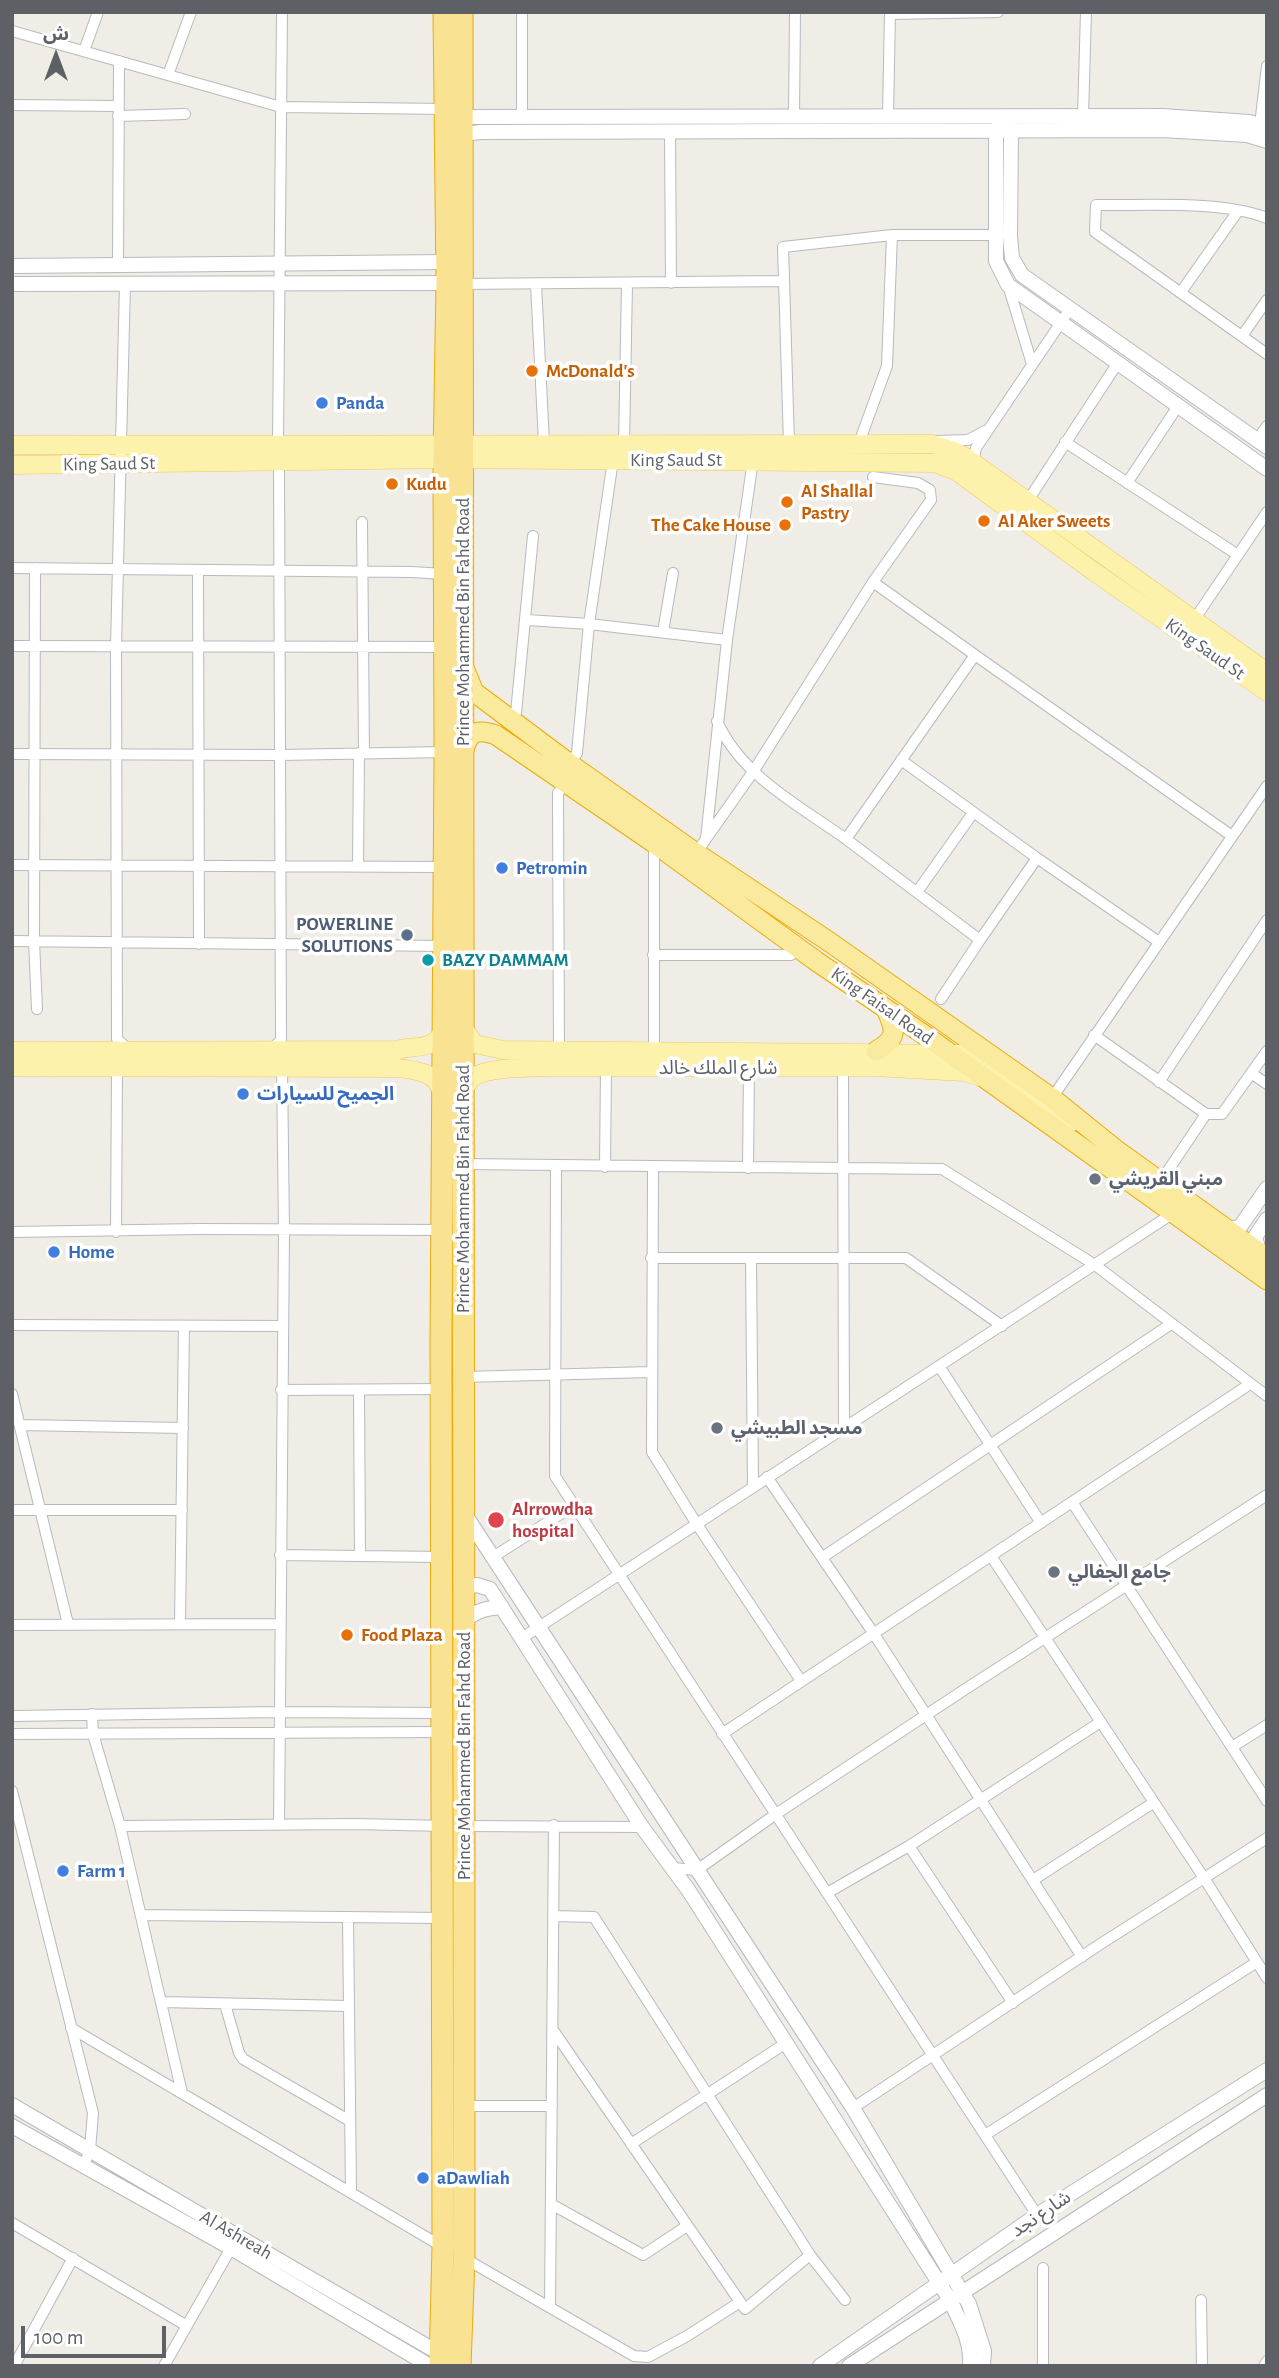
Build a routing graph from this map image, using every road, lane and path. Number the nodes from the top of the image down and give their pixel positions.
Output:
1 (98, 12) edge
2 (191, 12) edge
3 (282, 12) edge
4 (444, 12) edge
5 (462, 12) edge
6 (522, 12) edge
7 (795, 12) edge
8 (998, 12) edge
9 (1086, 12) edge
10 (890, 13) edge
11 (12, 31) edge
12 (84, 51) junction
13 (118, 61) junction
14 (1267, 66) edge
15 (168, 75) junction
16 (12, 105) edge
17 (281, 107) junction
18 (118, 111) junction
19 (186, 114) dead end
20 (794, 116) junction
21 (888, 116) junction
22 (1003, 116) junction
23 (1083, 116) junction
24 (522, 117) junction
25 (456, 120) junction
26 (1263, 126) edge
27 (670, 132) junction
28 (996, 132) junction
29 (1011, 132) junction
30 (1267, 141) edge
31 (1238, 211) junction
32 (1267, 218) edge
33 (892, 235) junction
34 (995, 235) junction
35 (280, 264) junction
36 (118, 265) junction
37 (12, 266) edge
38 (452, 277) junction
39 (783, 281) junction
40 (671, 283) junction
41 (12, 284) edge
42 (125, 284) junction
43 (280, 284) junction
44 (536, 284) junction
45 (627, 284) junction
46 (1008, 285) junction
47 (1181, 292) junction
48 (1267, 300) edge
49 (1070, 309) junction
50 (1060, 323) junction
51 (1242, 336) junction
52 (1267, 354) edge
53 (1032, 364) junction
54 (1117, 364) junction
55 (1178, 406) junction
56 (1267, 426) edge
57 (987, 429) junction
58 (1065, 442) junction
59 (544, 443) junction
60 (789, 443) junction
61 (859, 443) junction
62 (918, 443) junction
63 (121, 444) junction
64 (624, 444) junction
65 (730, 444) junction
66 (1262, 444) edge
67 (12, 445) edge
68 (453, 451) junction
69 (278, 452) junction
70 (613, 460) junction
71 (753, 460) junction
72 (120, 464) junction
73 (12, 465) edge
74 (980, 468) junction
75 (1267, 469) edge
76 (873, 477) dead end
77 (1128, 483) junction
78 (1027, 502) junction
79 (1267, 512) edge
80 (362, 522) dead end
81 (533, 536) dead end
82 (1238, 555) junction
83 (12, 568) edge
84 (35, 568) junction
85 (117, 570) junction
86 (198, 570) junction
87 (277, 571) junction
88 (1093, 571) junction
89 (362, 572) junction
90 (673, 573) dead end
91 (444, 574) junction
92 (873, 582) junction
93 (1172, 604) junction
94 (527, 620) junction
95 (1194, 620) junction
96 (589, 624) junction
97 (663, 632) junction
98 (727, 640) junction
99 (35, 645) junction
100 (12, 646) edge
101 (116, 646) junction
102 (199, 647) junction
103 (278, 647) junction
104 (363, 647) junction
105 (444, 647) junction
106 (975, 655) junction
107 (464, 668) junction
108 (1267, 672) edge
109 (1267, 692) edge
110 (513, 716) junction
111 (717, 721) junction
112 (496, 735) junction
113 (12, 754) edge
114 (36, 754) junction
115 (116, 754) junction
116 (199, 754) junction
117 (362, 754) junction
118 (454, 754) junction
119 (280, 755) junction
120 (901, 760) junction
121 (753, 772) junction
122 (568, 773) junction
123 (1267, 786) edge
124 (973, 813) junction
125 (1232, 836) junction
126 (846, 839) junction
127 (654, 843) junction
128 (701, 847) junction
129 (1037, 858) junction
130 (12, 865) edge
131 (35, 865) junction
132 (115, 865) junction
133 (199, 866) junction
134 (280, 866) junction
135 (358, 866) junction
136 (443, 867) junction
137 (917, 892) junction
138 (757, 895) junction
139 (1267, 920) edge
140 (980, 940) junction
141 (12, 941) edge
142 (34, 941) junction
143 (117, 942) junction
144 (1159, 942) junction
145 (199, 944) junction
146 (281, 946) junction
147 (443, 946) junction
148 (798, 947) junction
149 (653, 955) junction
150 (941, 999) dead end
151 (885, 1008) junction
152 (37, 1009) dead end
153 (453, 1029) junction
154 (1094, 1035) junction
155 (919, 1043) junction
156 (397, 1049) junction
157 (129, 1050) junction
158 (271, 1050) junction
159 (503, 1050) junction
160 (12, 1051) edge
161 (559, 1051) junction
162 (654, 1051) junction
163 (876, 1051) junction
164 (1267, 1051) edge
165 (948, 1052) junction
166 (12, 1067) edge
167 (282, 1067) junction
168 (850, 1067) junction
169 (117, 1068) junction
170 (398, 1068) junction
171 (606, 1068) junction
172 (749, 1068) junction
173 (502, 1070) junction
174 (1251, 1073) junction
175 (984, 1078) junction
176 (1159, 1082) junction
177 (1267, 1084) edge
178 (452, 1095) junction
179 (1052, 1098) junction
180 (1206, 1114) junction
181 (1115, 1149) junction
182 (442, 1164) junction
183 (464, 1164) junction
184 (556, 1166) junction
185 (605, 1167) junction
186 (653, 1167) junction
187 (748, 1168) junction
188 (845, 1169) junction
189 (1161, 1181) junction
190 (1265, 1194) edge
191 (1172, 1213) junction
192 (1267, 1219) edge
193 (1226, 1229) junction
194 (442, 1230) junction
195 (284, 1231) junction
196 (12, 1232) edge
197 (116, 1232) junction
198 (1264, 1256) edge
199 (651, 1258) junction
200 (751, 1258) junction
201 (845, 1258) junction
202 (1094, 1265) junction
203 (1267, 1280) edge
204 (1171, 1324) junction
205 (12, 1325) edge
206 (184, 1326) junction
207 (282, 1326) junction
208 (1002, 1326) junction
209 (939, 1366) junction
210 (651, 1372) junction
211 (555, 1375) junction
212 (463, 1377) junction
213 (1250, 1384) junction
214 (441, 1389) junction
215 (281, 1390) junction
216 (359, 1390) junction
217 (12, 1394) edge
218 (1267, 1396) edge
219 (20, 1425) junction
220 (844, 1427) junction
221 (183, 1428) junction
222 (989, 1446) junction
223 (767, 1477) junction
224 (752, 1486) junction
225 (1267, 1495) edge
226 (1072, 1502) junction
227 (1256, 1502) junction
228 (573, 1506) junction
229 (12, 1510) edge
230 (40, 1510) junction
231 (181, 1510) junction
232 (1267, 1510) edge
233 (464, 1512) junction
234 (696, 1523) junction
235 (1041, 1523) junction
236 (280, 1555) junction
237 (360, 1556) junction
238 (991, 1556) junction
239 (442, 1557) junction
240 (493, 1557) junction
241 (823, 1557) junction
242 (617, 1574) junction
243 (1126, 1585) junction
244 (464, 1587) junction
245 (502, 1607) junction
246 (464, 1621) junction
247 (180, 1623) junction
248 (68, 1624) junction
249 (279, 1624) junction
250 (12, 1625) edge
251 (537, 1626) junction
252 (874, 1633) junction
253 (1045, 1637) junction
254 (522, 1638) junction
255 (802, 1681) junction
256 (278, 1712) junction
257 (92, 1714) junction
258 (926, 1715) junction
259 (12, 1716) edge
260 (443, 1722) junction
261 (1099, 1723) junction
262 (1267, 1725) edge
263 (279, 1733) junction
264 (12, 1734) edge
265 (93, 1734) junction
266 (723, 1734) junction
267 (1232, 1746) junction
268 (12, 1791) edge
269 (982, 1799) junction
270 (1267, 1801) edge
271 (1153, 1804) junction
272 (776, 1814) junction
273 (279, 1825) junction
274 (554, 1825) junction
275 (120, 1826) junction
276 (454, 1826) junction
277 (642, 1827) junction
278 (1267, 1838) edge
279 (909, 1846) junction
280 (672, 1868) junction
281 (697, 1870) junction
282 (1204, 1878) junction
283 (1033, 1880) junction
284 (827, 1894) junction
285 (141, 1915) junction
286 (554, 1916) junction
287 (348, 1917) junction
288 (443, 1918) junction
289 (1082, 1957) junction
290 (1257, 1962) junction
291 (1267, 1978) edge
292 (161, 2002) junction
293 (1013, 2003) junction
294 (225, 2004) junction
295 (349, 2007) junction
296 (71, 2028) junction
297 (553, 2030) junction
298 (786, 2043) junction
299 (933, 2056) junction
300 (1267, 2070) edge
301 (182, 2093) junction
302 (708, 2095) junction
303 (1267, 2095) edge
304 (12, 2105) edge
305 (464, 2106) junction
306 (552, 2106) junction
307 (853, 2108) junction
308 (350, 2121) junction
309 (12, 2126) edge
310 (985, 2136) junction
311 (631, 2144) junction
312 (90, 2150) junction
313 (83, 2167) junction
314 (351, 2193) junction
315 (551, 2204) junction
316 (1037, 2216) junction
317 (12, 2223) edge
318 (687, 2226) junction
319 (443, 2247) junction
320 (231, 2248) junction
321 (810, 2255) junction
322 (73, 2258) junction
323 (464, 2258) junction
324 (1042, 2267) dead end
325 (952, 2275) junction
326 (940, 2285) junction
327 (956, 2296) junction
328 (845, 2300) dead end
329 (1201, 2300) dead end
330 (740, 2302) junction
331 (550, 2308) junction
332 (187, 2326) junction
333 (1267, 2361) edge
334 (437, 2362) edge
335 (14, 2366) edge
336 (164, 2366) edge
337 (460, 2366) edge
338 (820, 2366) edge
339 (849, 2366) edge
340 (970, 2366) edge
341 (983, 2366) edge
342 (1043, 2366) edge
343 (1202, 2366) edge
344 (1264, 2366) edge

1 - 12 street
2 - 15 street
3 - 17 street
4 - 25 highway, Prince Mohammed Bin Fahd Road
5 - 25 highway, Prince Mohammed Bin Fahd Road
6 - 24 street
7 - 20 street
8 - 10 street
9 - 23 street
10 - 21 street
11 - 12 street
12 - 13 street
13 - 15 street
13 - 18 street
14 - 26 street
15 - 17 street
16 - 18 street
17 - 25 street
17 - 35 street
18 - 19 street
18 - 36 street
20 - 21 street
20 - 24 street
21 - 22 street
22 - 23 street
22 - 28 street
22 - 29 street
23 - 26 street
24 - 25 street
25 - 27 street
25 - 38 highway, Prince Mohammed Bin Fahd Road
25 - 38 highway, Prince Mohammed Bin Fahd Road
27 - 28 street
27 - 40 street
28 - 29 street
28 - 34 street
29 - 30 street
29 - 49 street
31 - 32 street
31 - 47 street
31 - 47 street
33 - 34 street
33 - 39 street
33 - 61 street
34 - 46 street
35 - 36 street
35 - 38 street
35 - 43 street
36 - 37 street
38 - 43 street
38 - 44 street
38 - 68 highway, Prince Mohammed Bin Fahd Road
39 - 40 street
39 - 60 street
40 - 45 street
41 - 42 street
42 - 43 street
42 - 63 street
43 - 69 street
44 - 45 street
44 - 59 street
45 - 64 street
46 - 50 street
46 - 53 street
47 - 51 street
48 - 51 street
49 - 50 street
49 - 66 street
50 - 53 street
50 - 54 street
51 - 52 street
53 - 57 street
54 - 55 street
54 - 58 street
55 - 75 street
55 - 77 street
56 - 66 street
57 - 62 street
57 - 74 street
58 - 77 street
58 - 78 street
59 - 64 main road, King Saud St
59 - 68 main road, King Saud St
60 - 61 main road, King Saud St
60 - 65 main road, King Saud St
61 - 62 main road, King Saud St
62 - 74 main road, King Saud St
63 - 67 main road, King Saud St
63 - 69 main road, King Saud St
63 - 72 street
64 - 65 main road, King Saud St
65 - 70 main road
68 - 69 main road, King Saud St
68 - 70 main road, King Saud St
68 - 91 highway, Prince Mohammed Bin Fahd Road
68 - 107 highway, Prince Mohammed Bin Fahd Road
69 - 72 main road, King Saud St
69 - 87 street
70 - 71 main road, King Saud St
70 - 96 street
71 - 88 main road, King Saud St
71 - 98 street
72 - 73 main road, King Saud St
72 - 85 street
74 - 78 main road, King Saud St
76 - 92 street
77 - 82 street
78 - 93 main road, King Saud St
79 - 82 street
80 - 89 street
81 - 94 street
82 - 95 street
83 - 84 street
84 - 85 street
84 - 99 street
85 - 86 street
85 - 101 street
86 - 87 street
86 - 102 street
87 - 89 street
87 - 103 street
88 - 93 main road
88 - 109 main road, King Saud St
89 - 91 street
89 - 104 street
90 - 97 street
91 - 105 highway, Prince Mohammed Bin Fahd Road
92 - 106 street
92 - 121 street
93 - 95 main road, King Saud St
94 - 96 street
94 - 110 street
95 - 108 main road, King Saud St
96 - 97 street
96 - 122 street
97 - 98 street
98 - 111 street
99 - 100 street
99 - 101 street
99 - 114 street
101 - 102 street
101 - 115 street
102 - 103 street
102 - 116 street
103 - 104 street
103 - 119 street
104 - 105 street
104 - 117 street
105 - 118 highway, Prince Mohammed Bin Fahd Road
106 - 120 street
106 - 125 street
107 - 110 highway, King Faisal Road
107 - 118 highway, Prince Mohammed Bin Fahd Road
110 - 112 highway
110 - 122 highway, King Faisal Road
111 - 121 street
111 - 128 street
112 - 118 highway
112 - 122 highway, King Faisal Road
113 - 114 street
114 - 115 street
114 - 131 street
115 - 116 street
115 - 132 street
116 - 119 street
116 - 133 street
117 - 118 street
117 - 119 street
117 - 135 street
118 - 136 highway, Prince Mohammed Bin Fahd Road
118 - 153 highway, Prince Mohammed Bin Fahd Road
119 - 134 street
120 - 124 street
120 - 126 street
121 - 126 street
121 - 128 street
122 - 127 highway, King Faisal Road
122 - 128 highway, King Faisal Road
122 - 161 street
123 - 125 street
124 - 129 street
124 - 137 street
125 - 144 street
126 - 137 street
127 - 148 highway, King Faisal Road
127 - 149 street
128 - 138 highway, King Faisal Road
129 - 140 street
129 - 144 street
130 - 131 street
131 - 132 street
131 - 142 street
132 - 133 street
132 - 143 street
133 - 134 street
133 - 145 street
134 - 135 street
134 - 146 street
135 - 136 street
136 - 147 highway, Prince Mohammed Bin Fahd Road
137 - 140 street
138 - 155 highway
138 - 179 highway, King Faisal Road
139 - 176 street
140 - 150 street
141 - 142 street
142 - 143 street
142 - 152 street
143 - 145 street
143 - 157 street
144 - 154 street
145 - 146 street
146 - 147 street
146 - 158 street
147 - 153 highway, Prince Mohammed Bin Fahd Road
148 - 149 street
148 - 151 highway, King Faisal Road
149 - 162 street
151 - 155 highway, King Faisal Road
151 - 163 highway
153 - 156 main road
153 - 159 main road, شارع الملك خالد
153 - 178 highway, Prince Mohammed Bin Fahd Road
154 - 176 street
154 - 179 street
155 - 163 main road, شارع الملك خالد
155 - 165 highway, King Faisal Road
155 - 168 main road
156 - 158 main road
156 - 170 main road
157 - 158 main road
157 - 160 main road
159 - 161 main road, شارع الملك خالد
159 - 173 main road
161 - 162 main road, شارع الملك خالد
162 - 163 main road, شارع الملك خالد
164 - 174 street
165 - 175 highway, King Faisal Road
165 - 181 main road
166 - 169 main road
167 - 169 main road
167 - 170 main road
167 - 195 street
168 - 172 main road, شارع الملك خالد
168 - 175 main road, شارع الملك خالد
168 - 188 street
169 - 197 street
170 - 178 main road
171 - 172 main road, شارع الملك خالد
171 - 173 main road, شارع الملك خالد
171 - 185 street
172 - 187 street
173 - 178 main road, شارع الملك خالد
174 - 177 street
174 - 180 street
175 - 191 highway, King Faisal Road
176 - 180 street
178 - 182 highway, Prince Mohammed Bin Fahd Road
178 - 183 highway, Prince Mohammed Bin Fahd Road
179 - 181 highway, King Faisal Road
180 - 189 street
181 - 189 highway, King Faisal Road
182 - 183 street
182 - 194 highway, Prince Mohammed Bin Fahd Road
183 - 184 street
183 - 212 highway, Prince Mohammed Bin Fahd Road
184 - 185 street
184 - 211 street
185 - 186 street
186 - 187 street
186 - 199 street
187 - 188 street
188 - 201 street
188 - 202 street
189 - 193 highway, King Faisal Road
190 - 193 street
191 - 202 street
191 - 203 highway, King Faisal Road
192 - 198 street
193 - 198 highway, King Faisal Road
194 - 195 street
194 - 214 highway, Prince Mohammed Bin Fahd Road
195 - 197 street
195 - 207 street
196 - 197 street
199 - 200 street
199 - 210 street
200 - 201 street
200 - 224 street
201 - 208 street
201 - 220 street
202 - 204 street
202 - 208 street
204 - 213 street
204 - 222 street
205 - 206 street
206 - 207 street
206 - 221 street
207 - 215 street
208 - 209 street
209 - 220 street
209 - 222 street
210 - 211 street
210 - 234 street
211 - 212 street
211 - 228 street
212 - 233 highway, Prince Mohammed Bin Fahd Road
213 - 218 street
213 - 226 street
214 - 216 street
214 - 239 highway, Prince Mohammed Bin Fahd Road
215 - 216 street
215 - 236 street
216 - 237 street
217 - 219 street
219 - 221 street
219 - 230 street
220 - 223 street
221 - 231 street
222 - 235 street
222 - 241 street
223 - 224 street
223 - 241 street
224 - 234 street
225 - 227 street
226 - 235 street
226 - 243 street
227 - 232 street
227 - 243 street
228 - 240 street
228 - 242 street
229 - 230 street
230 - 231 street
230 - 248 street
231 - 247 street
233 - 240 street
233 - 244 highway, Prince Mohammed Bin Fahd Road
234 - 242 street
234 - 255 street
235 - 238 street
236 - 237 street
236 - 249 street
237 - 239 street
238 - 252 street
238 - 253 street
239 - 260 highway, Prince Mohammed Bin Fahd Road
240 - 251 street
241 - 252 street
242 - 251 street
242 - 266 street
243 - 253 street
243 - 267 street
244 - 245 street
244 - 246 highway, Prince Mohammed Bin Fahd Road
245 - 246 street
245 - 254 street
246 - 276 highway, Prince Mohammed Bin Fahd Road
247 - 248 street
247 - 249 street
248 - 250 street
249 - 256 street
251 - 254 street
251 - 281 street
252 - 255 street
252 - 258 street
253 - 258 street
253 - 261 street
254 - 277 street
255 - 266 street
256 - 257 street
256 - 260 street
256 - 263 street
257 - 259 street
257 - 265 street
258 - 269 street
258 - 272 street
260 - 263 street
260 - 276 highway, Prince Mohammed Bin Fahd Road
261 - 269 street
261 - 271 street
262 - 267 street
263 - 265 street
263 - 273 street
264 - 265 street
265 - 275 street
266 - 272 street
267 - 270 street
268 - 296 street
269 - 279 street
269 - 283 street
271 - 282 street
271 - 283 street
272 - 281 street
272 - 284 street
273 - 275 street
273 - 276 street
274 - 276 street
274 - 277 street
274 - 286 street
275 - 285 street
276 - 288 highway, Prince Mohammed Bin Fahd Road
276 - 305 highway, Prince Mohammed Bin Fahd Road
277 - 280 street
278 - 282 street
279 - 284 street
279 - 293 street
280 - 281 street
280 - 298 street
281 - 307 street
282 - 289 street
282 - 290 street
283 - 289 street
284 - 299 street
285 - 287 street
285 - 292 street
286 - 297 street
286 - 302 street
287 - 288 street
287 - 295 street
288 - 319 highway, Prince Mohammed Bin Fahd Road
289 - 293 street
290 - 291 street
290 - 310 street
292 - 294 street
292 - 301 street
293 - 299 street
294 - 295 street
294 - 308 street
295 - 308 street
296 - 301 street
296 - 312 street
297 - 306 street
297 - 311 street
298 - 302 street
298 - 326 street
299 - 307 street
299 - 310 street
300 - 316 street, شارع نجد
301 - 314 street
302 - 311 street
302 - 321 street
303 - 327 street, شارع نجد
304 - 312 street, Al Ashreah
305 - 306 street
305 - 323 highway, Prince Mohammed Bin Fahd Road
306 - 315 street
307 - 325 street
308 - 314 street
309 - 313 street
310 - 316 street
311 - 318 street
312 - 313 street
312 - 334 street, Al Ashreah
313 - 320 street
314 - 319 street
315 - 318 street
315 - 331 street
316 - 325 street, شارع نجد
317 - 322 street
318 - 330 street
319 - 334 highway, Prince Mohammed Bin Fahd Road
320 - 332 street
320 - 334 street
321 - 328 street
321 - 330 street
322 - 332 street
322 - 335 street
323 - 331 street
323 - 337 highway, Prince Mohammed Bin Fahd Road
324 - 342 street
325 - 326 street, شارع نجد
325 - 327 street
326 - 327 street
326 - 338 street, شارع نجد
327 - 339 street, شارع نجد
327 - 340 street
327 - 341 street
329 - 343 street
330 - 331 street
332 - 336 street
333 - 344 street
334 - 337 street, Al Ashreah

